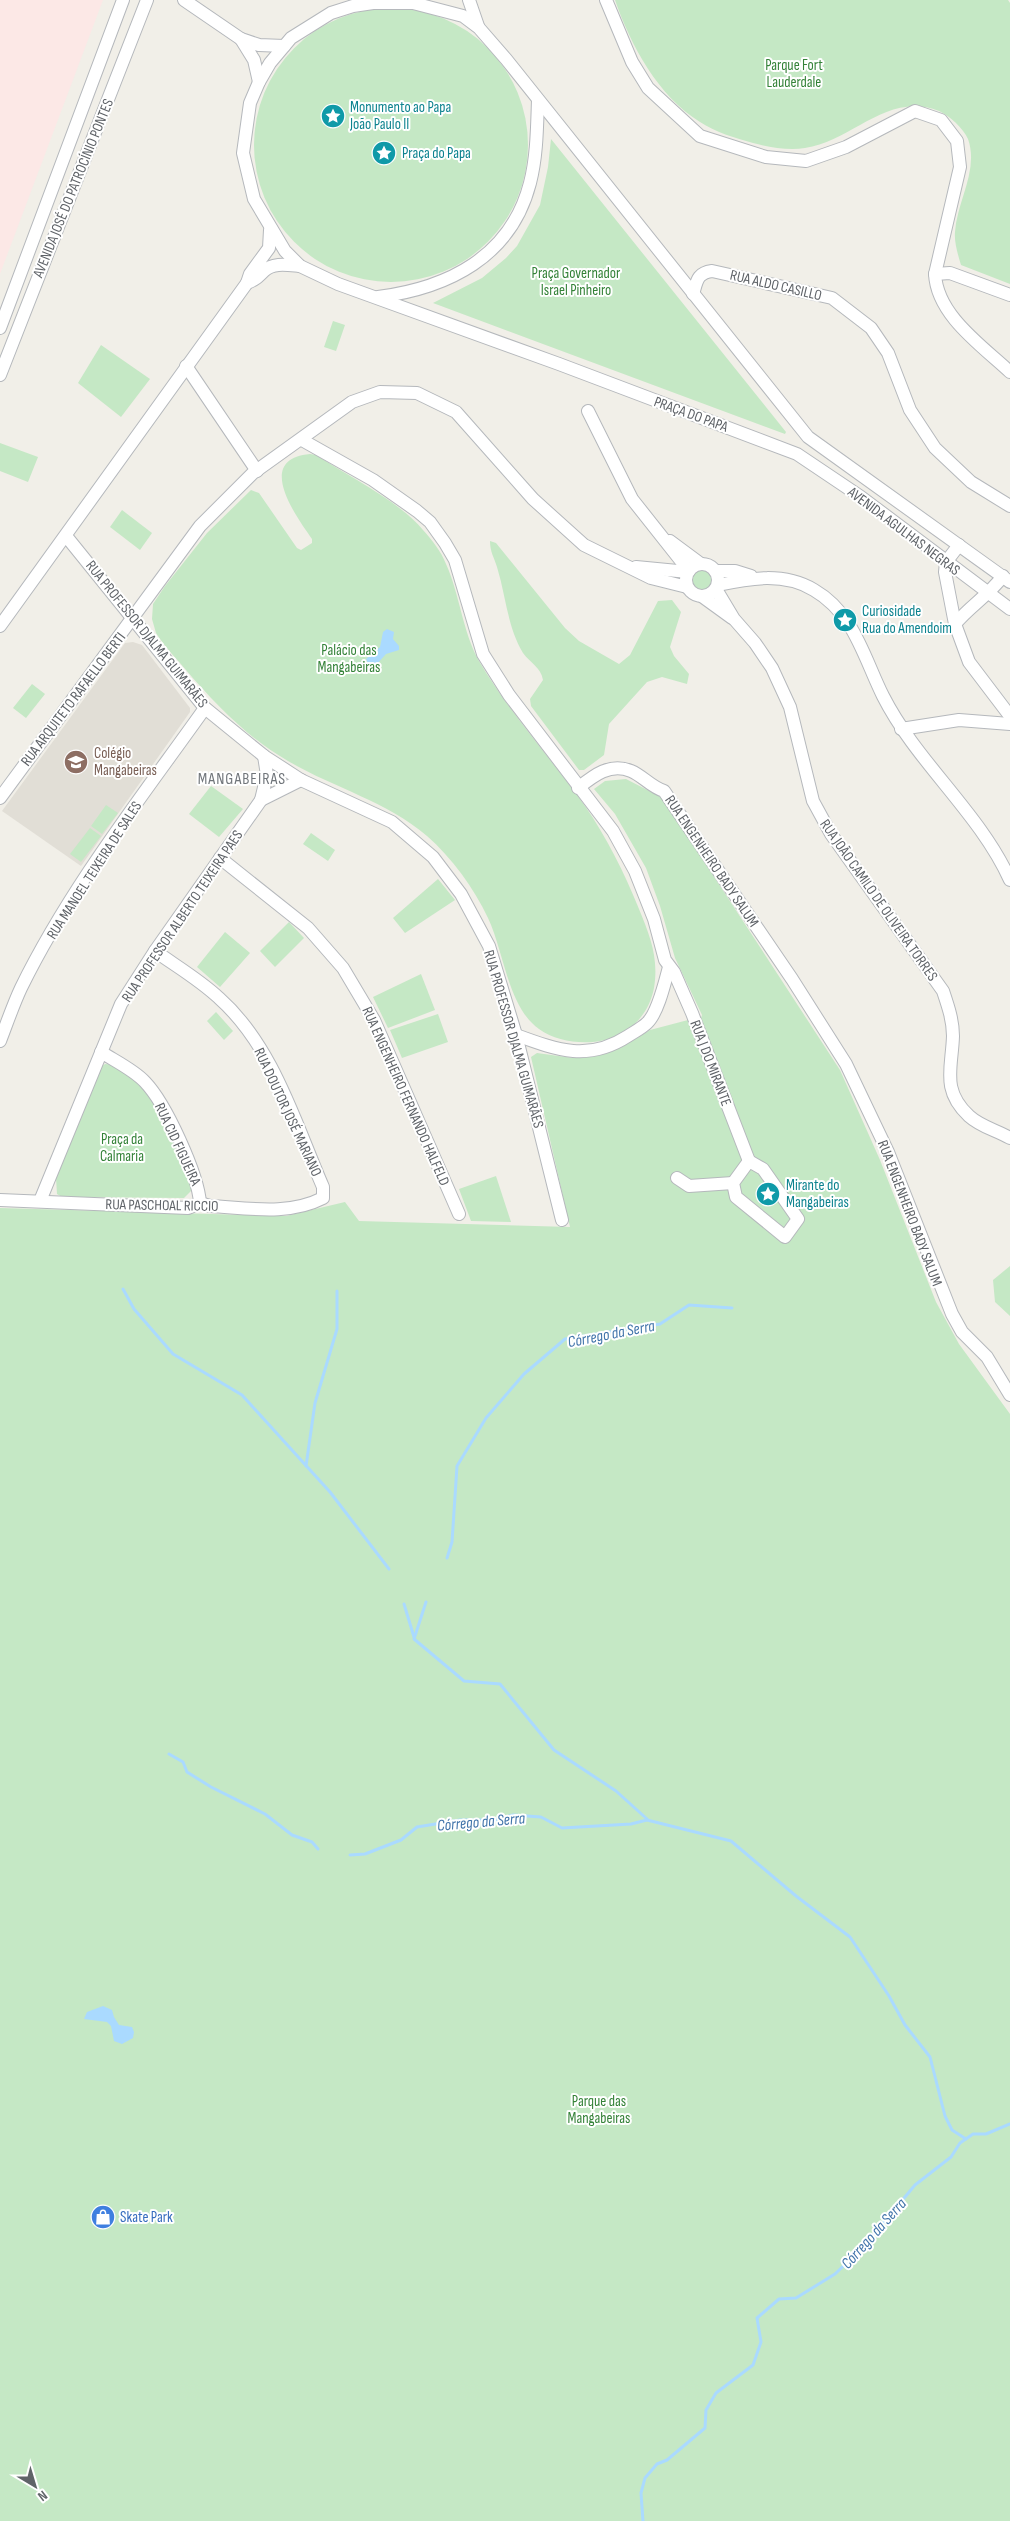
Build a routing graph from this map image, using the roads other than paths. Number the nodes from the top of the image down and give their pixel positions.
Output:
1 (123, 0) edge
2 (147, 0) edge
3 (184, 0) edge
4 (443, 0) edge
5 (469, 0) edge
6 (606, 0) edge
7 (431, 7) junction
8 (479, 28) junction
9 (241, 38) junction
10 (284, 46) junction
11 (259, 82) junction
12 (538, 100) junction
13 (270, 230) junction
14 (300, 266) junction
15 (935, 274) junction
16 (247, 284) junction
17 (694, 294) junction
18 (1010, 296) edge
19 (375, 298) junction
20 (0, 328) edge
21 (186, 366) junction
22 (1010, 372) edge
23 (0, 375) edge
24 (588, 411) dead end
25 (808, 436) junction
26 (302, 440) junction
27 (796, 454) junction
28 (257, 471) junction
29 (1010, 506) edge
30 (658, 532) junction
31 (66, 536) junction
32 (958, 545) junction
33 (946, 562) junction
34 (701, 564) junction
35 (626, 566) junction
36 (716, 571) junction
37 (688, 572) junction
38 (753, 577) junction
39 (1006, 579) edge
40 (687, 587) junction
41 (717, 587) junction
42 (947, 593) junction
43 (990, 594) junction
44 (704, 597) junction
45 (969, 607) junction
46 (1010, 609) edge
47 (133, 617) junction
48 (734, 619) junction
49 (955, 624) junction
50 (0, 626) edge
51 (205, 708) junction
52 (1010, 716) edge
53 (1010, 724) edge
54 (901, 729) junction
55 (264, 756) junction
56 (301, 780) junction
57 (578, 788) junction
58 (0, 798) edge
59 (261, 800) junction
60 (998, 854) junction
61 (220, 858) junction
62 (1010, 860) edge
63 (1010, 880) edge
64 (154, 951) junction
65 (669, 966) junction
66 (516, 1035) junction
67 (0, 1041) edge
68 (101, 1052) junction
69 (1010, 1138) edge
70 (749, 1161) junction
71 (677, 1178) dead end
72 (733, 1183) junction
73 (323, 1198) joint
74 (0, 1200) edge
75 (40, 1201) junction
76 (200, 1203) junction
77 (459, 1214) dead end
78 (562, 1220) dead end
79 (1010, 1394) edge

1 - 20 street, AVENIDA JOSÉ DO PATROCÍNIO PONTES
2 - 23 street, AVENIDA JOSÉ DO PATROCÍNIO PONTES
3 - 9 street
4 - 7 street
5 - 8 street
6 - 15 street
7 - 8 street, PRAÇA DO PAPA
7 - 10 street, PRAÇA DO PAPA
8 - 12 street, PRAÇA DO PAPA
9 - 10 street
9 - 11 street
10 - 11 street, PRAÇA DO PAPA
11 - 13 street, PRAÇA DO PAPA
12 - 17 street, PRAÇA DO PAPA
12 - 19 street
13 - 14 street, PRAÇA DO PAPA
13 - 16 street
14 - 16 street
14 - 19 street, PRAÇA DO PAPA
15 - 18 street
15 - 22 street
16 - 21 street
17 - 25 street, PRAÇA DO PAPA
17 - 29 street, RUA ALDO CASILLO
19 - 27 street, PRAÇA DO PAPA
21 - 28 street
21 - 31 street
24 - 30 street
25 - 27 street
25 - 32 street, AVENIDA AGULHAS NEGRAS
26 - 28 street, RUA ARQUITETO RAFAELLO BERTI
26 - 35 street, RUA ARQUITETO RAFAELLO BERTI
26 - 57 street
27 - 33 street, AVENIDA AGULHAS NEGRAS
28 - 47 street, RUA ARQUITETO RAFAELLO BERTI
30 - 34 street
30 - 37 street
31 - 47 street, RUA PROFESSOR DJALMA GUIMARÃES
31 - 50 street
32 - 33 street
32 - 39 street, AVENIDA AGULHAS NEGRAS
33 - 42 street
33 - 43 street, AVENIDA AGULHAS NEGRAS
34 - 36 street
34 - 37 street
35 - 37 street, RUA ARQUITETO RAFAELLO BERTI
35 - 40 street, RUA ARQUITETO RAFAELLO BERTI
36 - 38 street
36 - 41 street
37 - 40 street
38 - 41 street
38 - 54 street
39 - 43 street
40 - 44 street
41 - 44 street
41 - 48 street, RUA JOÃO CAMILO DE OLIVEIRA TORRES
42 - 45 street
42 - 49 street
43 - 45 street
43 - 46 street, AVENIDA AGULHAS NEGRAS
44 - 48 street, RUA JOÃO CAMILO DE OLIVEIRA TORRES
45 - 49 street
47 - 51 street, RUA PROFESSOR DJALMA GUIMARÃES
47 - 58 street, RUA ARQUITETO RAFAELLO BERTI
48 - 69 street, RUA JOÃO CAMILO DE OLIVEIRA TORRES
49 - 52 street
51 - 55 street, RUA PROFESSOR DJALMA GUIMARÃES
51 - 67 street, RUA MANOEL TEIXEIRA DE SALES
53 - 54 street
54 - 60 street
55 - 56 street, RUA PROFESSOR DJALMA GUIMARÃES
55 - 59 street
56 - 59 street
56 - 66 street, RUA PROFESSOR DJALMA GUIMARÃES
57 - 65 street, RUA J DO MIRANTE
57 - 79 street, RUA ENGENHEIRO BADY SALUM
59 - 61 street, RUA PROFESSOR ALBERTO TEIXEIRA PAES
60 - 62 street
60 - 63 street
61 - 64 street, RUA PROFESSOR ALBERTO TEIXEIRA PAES
61 - 77 street, RUA ENGENHEIRO FERNANDO HALFELD
64 - 68 street, RUA PROFESSOR ALBERTO TEIXEIRA PAES
64 - 73 street, RUA DOUTOR JOSÉ MARIANO
65 - 66 street
65 - 70 street, RUA J DO MIRANTE
66 - 78 street, RUA PROFESSOR DJALMA GUIMARÃES
68 - 75 street, RUA PROFESSOR ALBERTO TEIXEIRA PAES
68 - 76 street, RUA CID FIGUEIRA
70 - 72 street
70 - 72 street
71 - 72 street
73 - 76 street, RUA PASCHOAL RICCIO
74 - 75 street, RUA PASCHOAL RICCIO
75 - 76 street, RUA PASCHOAL RICCIO

